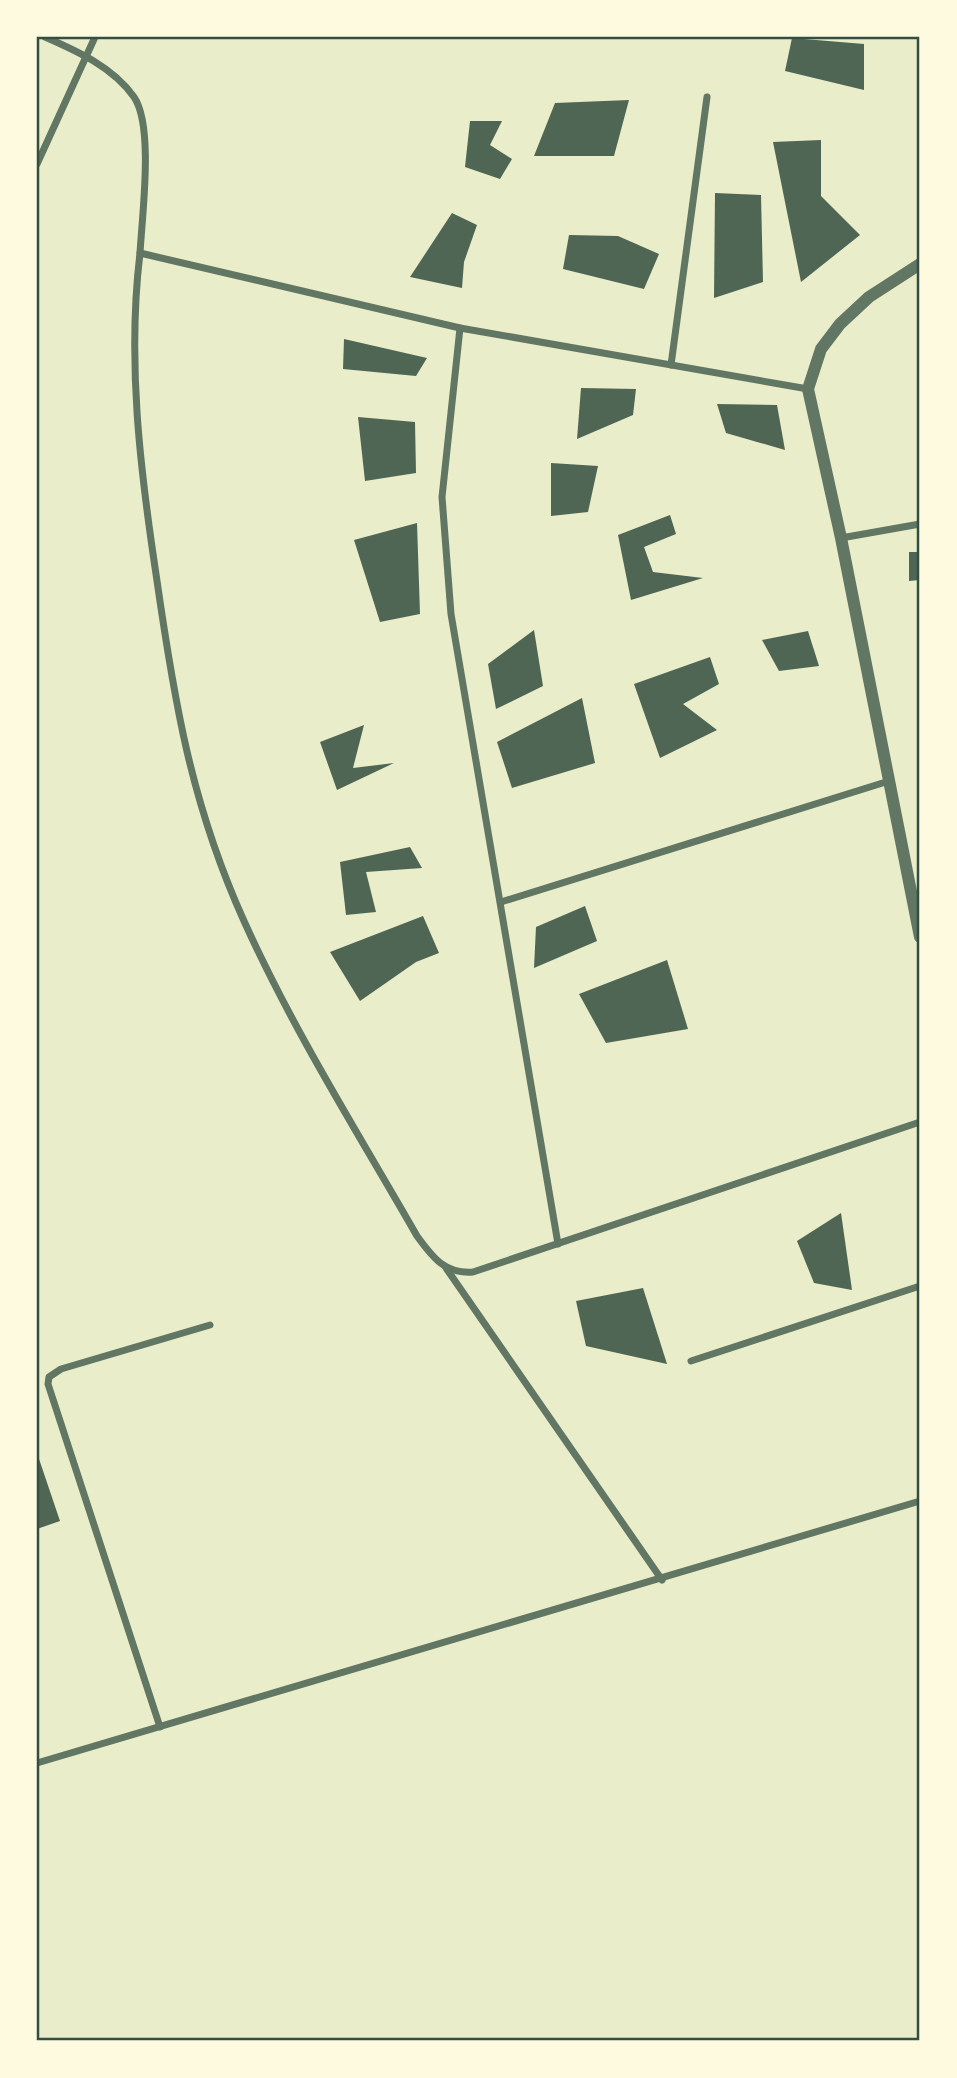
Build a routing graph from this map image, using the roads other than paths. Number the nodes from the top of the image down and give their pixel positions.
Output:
1 (46, 37) edge
2 (95, 37) edge
3 (88, 56) junction
4 (707, 97) dead end
5 (37, 164) edge
6 (140, 253) junction
7 (920, 264) edge
8 (460, 328) junction
9 (671, 365) junction
10 (808, 389) junction
11 (920, 524) edge
12 (841, 538) junction
13 (889, 782) junction
14 (501, 902) junction
15 (920, 937) edge
16 (920, 1122) edge
17 (558, 1244) junction
18 (445, 1268) junction
19 (920, 1286) edge
20 (210, 1325) dead end
21 (691, 1361) dead end
22 (920, 1502) edge
23 (662, 1580) junction
24 (160, 1727) junction
25 (37, 1763) edge

1 - 3 street
2 - 3 street
3 - 5 street
3 - 6 street
4 - 9 street
6 - 8 street
6 - 18 street
7 - 10 street
8 - 9 street
8 - 14 street
9 - 10 street
10 - 12 street
11 - 12 street
12 - 13 street
13 - 14 street
13 - 15 street
14 - 17 street
16 - 17 street
17 - 18 street
18 - 23 street
19 - 21 street
20 - 24 street
22 - 23 street
23 - 24 street
24 - 25 street

